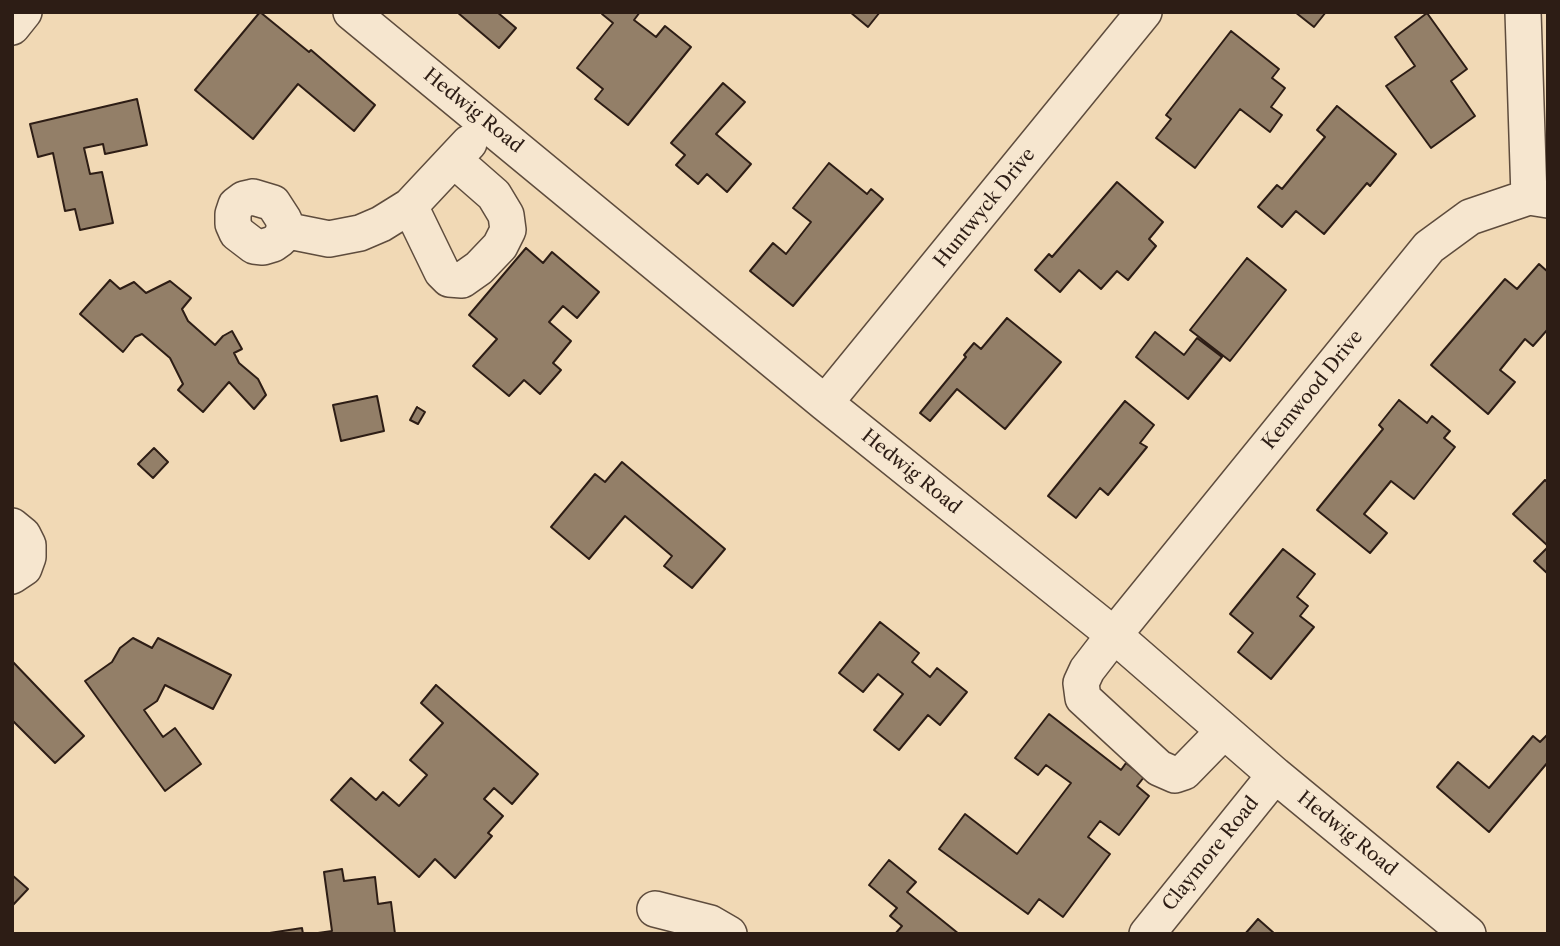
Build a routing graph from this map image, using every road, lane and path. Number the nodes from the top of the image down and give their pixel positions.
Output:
1 (24, 12) edge
2 (351, 12) edge
3 (1144, 12) edge
4 (1523, 12) edge
5 (12, 27) edge
6 (488, 122) junction
7 (454, 160) junction
8 (1538, 198) edge
9 (410, 206) junction
10 (284, 230) dead end
11 (825, 403) junction
12 (12, 526) edge
13 (12, 576) edge
14 (1114, 635) junction
15 (1223, 732) junction
16 (1275, 775) junction
17 (655, 909) dead end
18 (729, 934) edge
19 (1147, 934) edge
20 (1468, 934) edge

1 - 5 street
2 - 6 street, Hedwig Road
3 - 11 street, Huntwyck Drive
4 - 8 street
6 - 7 street
6 - 11 street, Hedwig Road
7 - 9 street
7 - 9 street
8 - 14 street, Kemwood Drive
9 - 10 street
11 - 14 street, Hedwig Road
12 - 13 street
14 - 15 street, Hedwig Road
14 - 15 street, Kemwood Drive
15 - 16 street, Hedwig Road
16 - 19 street, Claymore Road
16 - 20 street, Hedwig Road
17 - 18 street

